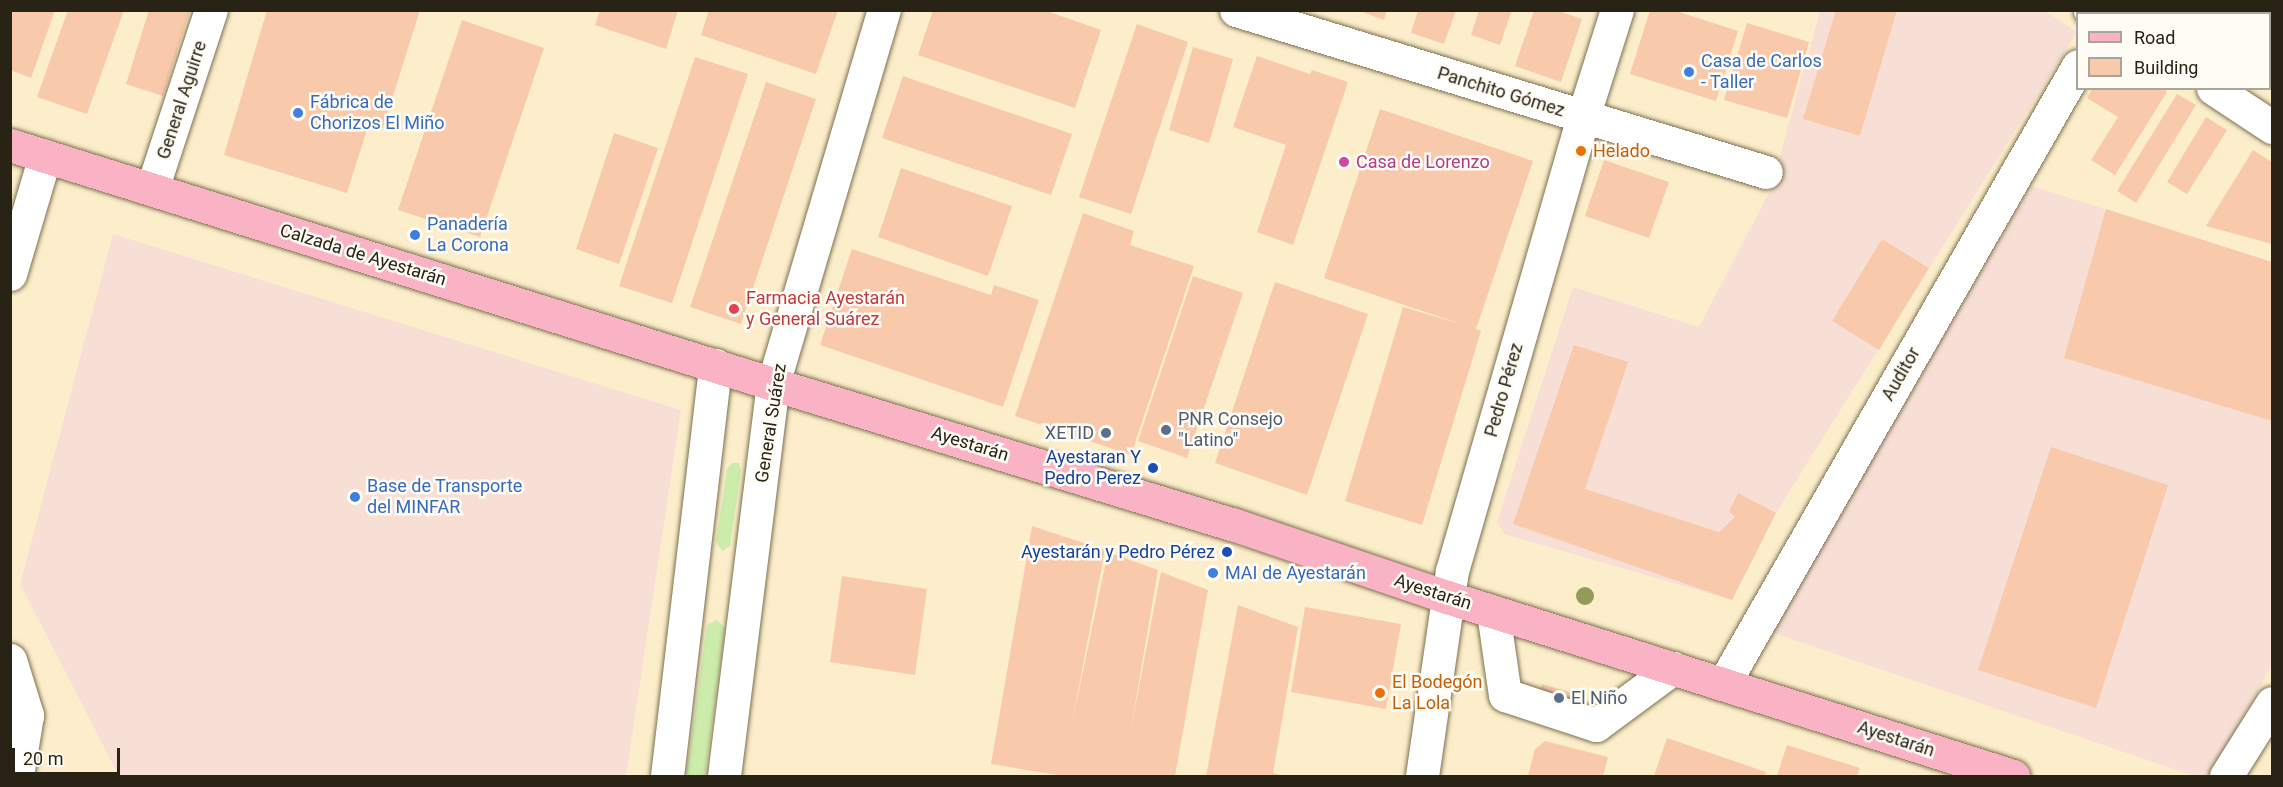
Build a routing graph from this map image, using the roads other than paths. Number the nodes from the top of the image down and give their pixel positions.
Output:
1 (211, 10) edge
2 (884, 10) edge
3 (1236, 10) edge
4 (1617, 10) edge
5 (2076, 69) edge
6 (2216, 90) edge
7 (1583, 117) junction
8 (2272, 127) edge
9 (10, 145) edge
10 (45, 156) junction
11 (1766, 172) dead end
12 (152, 189) junction
13 (10, 274) edge
14 (715, 365) junction
15 (773, 384) junction
16 (1447, 597) junction
17 (1493, 612) junction
18 (10, 660) edge
19 (1673, 668) junction
20 (1724, 683) junction
21 (2272, 703) edge
22 (17, 777) edge
23 (667, 777) edge
24 (724, 777) edge
25 (1422, 777) edge
26 (2013, 777) edge
27 (2226, 777) edge

1 - 12 street, General Aguirre
2 - 15 street, General Suárez
3 - 7 street, Panchito Gómez
4 - 7 street, Pedro Pérez
5 - 20 street, Auditor
6 - 8 street
7 - 11 street, Panchito Gómez
7 - 16 street, Pedro Pérez
9 - 10 main road, Calzada de Ayestarán
10 - 12 main road, Calzada de Ayestarán
10 - 13 street
12 - 14 main road, Calzada de Ayestarán
14 - 15 main road, Ayestarán
14 - 23 street
15 - 16 main road, Ayestarán
15 - 24 street, General Suárez
16 - 17 main road, Ayestarán
16 - 25 street, Pedro Pérez
17 - 19 main road, Ayestarán
17 - 19 street
18 - 22 street
19 - 20 main road, Ayestarán
20 - 26 main road, Ayestarán
21 - 27 street

